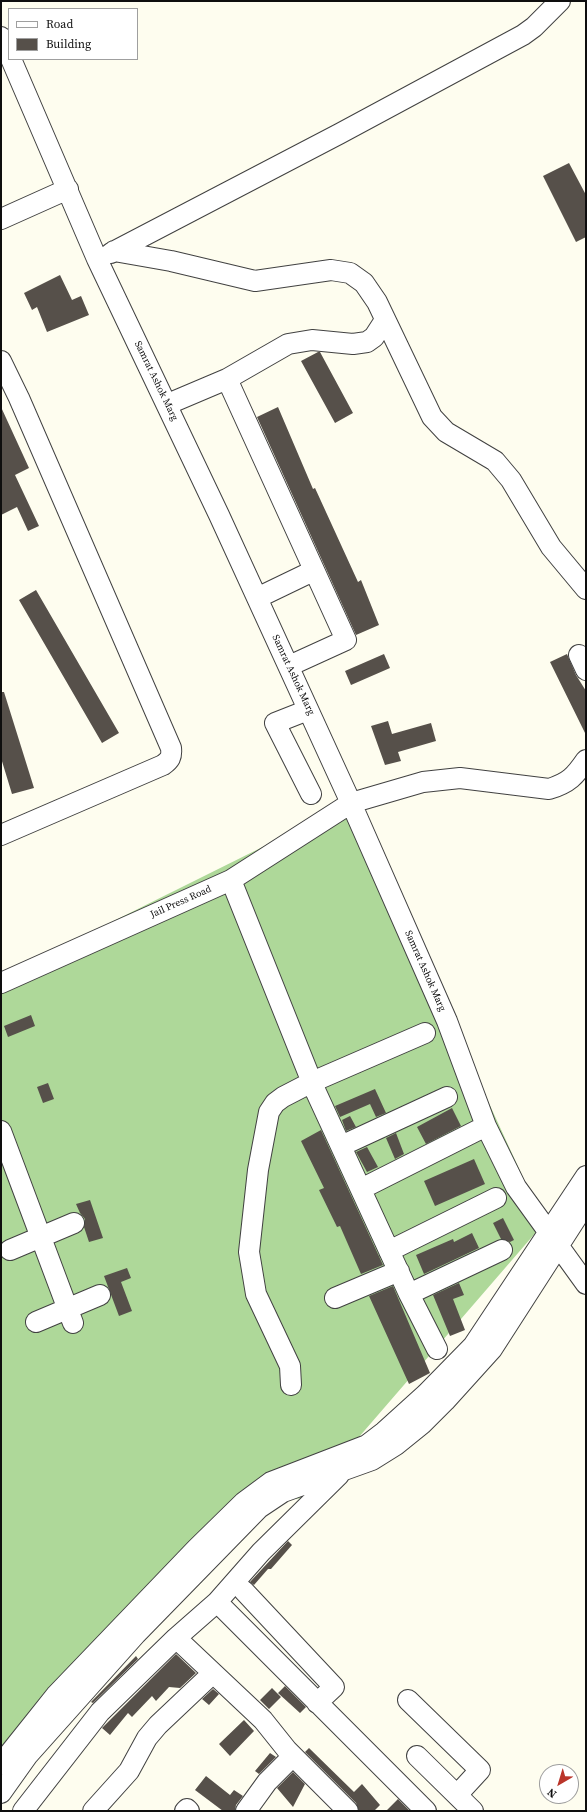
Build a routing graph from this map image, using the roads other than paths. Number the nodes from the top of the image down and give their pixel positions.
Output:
1 (560, 1) edge
2 (11, 60) edge
3 (68, 189) junction
4 (1, 219) edge
5 (106, 255) junction
6 (385, 320) junction
7 (1, 361) edge
8 (227, 379) junction
9 (168, 404) junction
10 (313, 571) junction
11 (586, 589) edge
12 (257, 598) junction
13 (289, 666) junction
14 (308, 710) junction
15 (586, 760) edge
16 (311, 794) dead end
17 (351, 803) junction
18 (1, 835) edge
19 (231, 880) junction
20 (1, 983) edge
21 (425, 1033) dead end
22 (312, 1082) junction
23 (447, 1097) dead end
24 (486, 1126) junction
25 (1, 1131) edge
26 (341, 1146) junction
27 (586, 1176) edge
28 (361, 1188) junction
29 (496, 1198) dead end
30 (586, 1202) edge
31 (74, 1223) dead end
32 (40, 1237) junction
33 (553, 1238) junction
34 (10, 1250) dead end
35 (390, 1250) junction
36 (502, 1250) dead end
37 (399, 1271) junction
38 (586, 1284) edge
39 (410, 1294) junction
40 (100, 1295) dead end
41 (335, 1298) dead end
42 (70, 1316) junction
43 (36, 1322) dead end
44 (437, 1349) dead end
45 (291, 1385) dead end
46 (343, 1471) junction
47 (244, 1591) dead end
48 (217, 1602) junction
49 (176, 1638) junction
50 (213, 1673) junction
51 (408, 1700) dead end
52 (317, 1702) junction
53 (293, 1756) junction
54 (417, 1756) dead end
55 (1, 1764) edge
56 (1, 1793) edge
57 (457, 1795) junction
58 (342, 1809) edge
59 (23, 1811) edge
60 (93, 1811) edge
61 (185, 1811) edge
62 (189, 1811) edge
63 (246, 1811) edge
64 (426, 1811) edge
65 (473, 1811) edge

1 - 5 street
2 - 3 street, Samrat Ashok Marg
3 - 4 street
3 - 5 street, Samrat Ashok Marg
5 - 6 street
5 - 9 street, Samrat Ashok Marg
6 - 8 street
6 - 11 street
7 - 18 street
8 - 9 street
8 - 10 street
9 - 12 street, Samrat Ashok Marg
10 - 12 street
10 - 13 street
12 - 13 street, Samrat Ashok Marg
13 - 14 street, Samrat Ashok Marg
14 - 16 street
14 - 17 street, Samrat Ashok Marg
15 - 17 street, Jail Press Road
17 - 19 street, Jail Press Road
17 - 24 street, Samrat Ashok Marg
19 - 20 street, Jail Press Road
19 - 22 street
21 - 22 street
22 - 26 street
22 - 45 street
23 - 26 street
24 - 28 street
24 - 33 street, Samrat Ashok Marg
25 - 32 street
26 - 28 street
27 - 33 street
28 - 35 street
29 - 35 street
30 - 33 street
31 - 32 street
32 - 34 street
32 - 42 street
33 - 38 street, Samrat Ashok Marg
33 - 46 street
33 - 55 street
35 - 37 street
36 - 39 street
37 - 39 street
37 - 41 street
39 - 44 street
40 - 42 street
42 - 43 street
46 - 48 street
46 - 56 street
47 - 52 street
48 - 49 street
48 - 52 street
49 - 50 street
49 - 59 street
50 - 53 street
50 - 60 street
51 - 57 street
52 - 64 street
53 - 58 street
53 - 63 street
54 - 57 street
57 - 65 street
61 - 62 street

